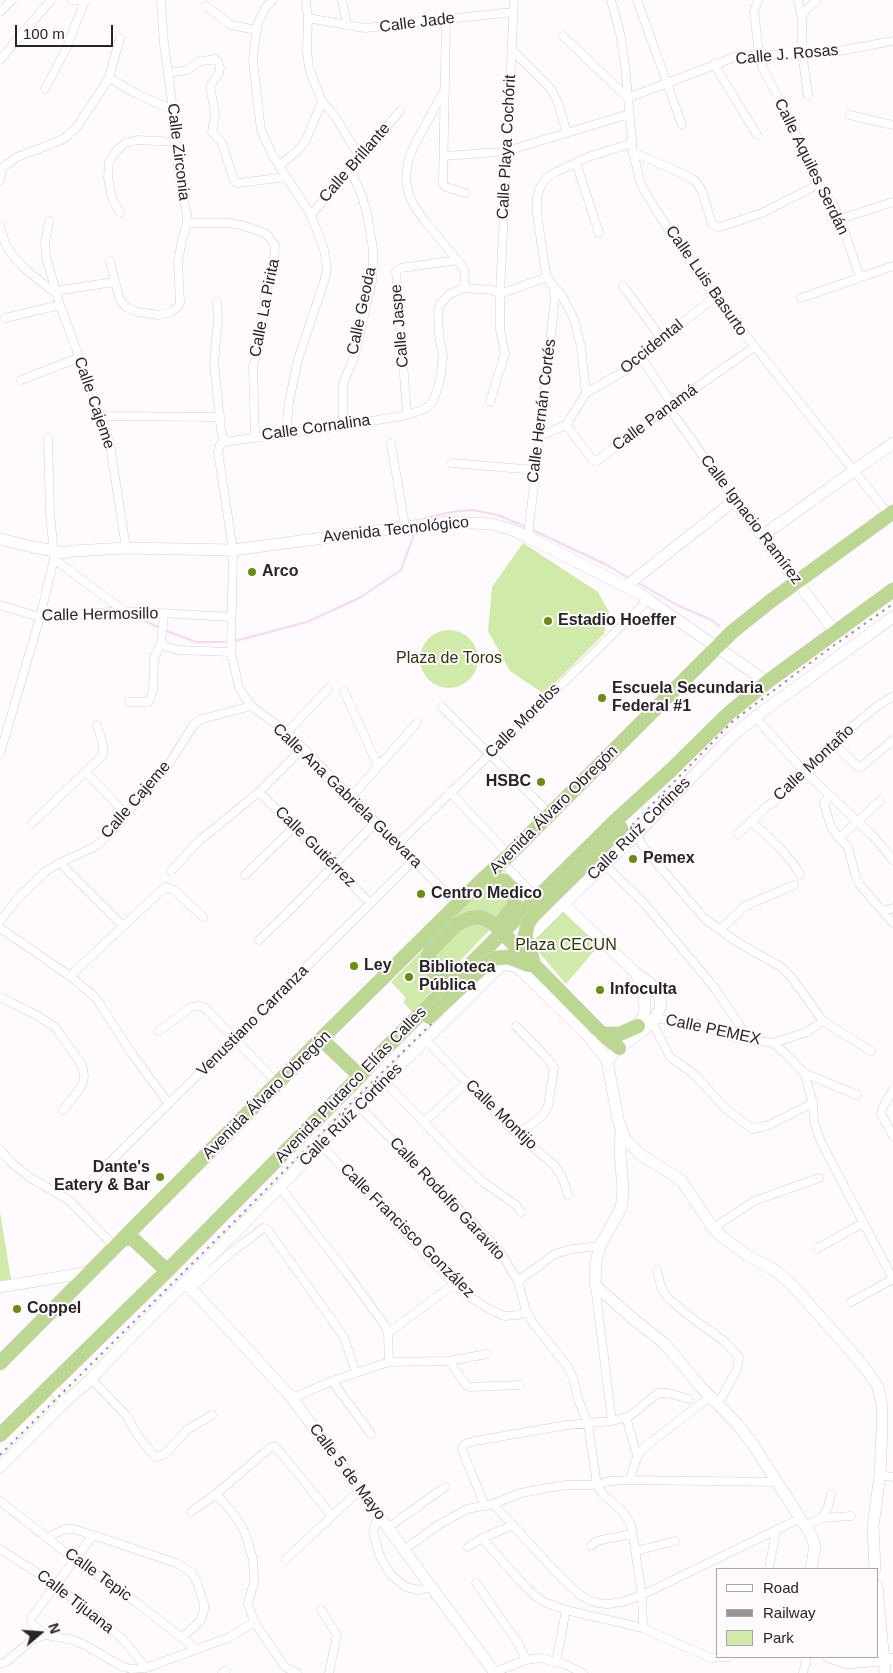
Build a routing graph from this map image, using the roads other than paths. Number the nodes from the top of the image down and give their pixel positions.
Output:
1 (12, 0) edge
2 (51, 0) edge
3 (72, 0) edge
4 (86, 0) edge
5 (161, 0) edge
6 (273, 0) edge
7 (306, 0) edge
8 (342, 0) edge
9 (514, 0) edge
10 (637, 0) edge
11 (758, 0) edge
12 (798, 0) edge
13 (817, 0) edge
14 (614, 1) edge
15 (206, 6) dead end
16 (0, 12) edge
17 (512, 12) junction
18 (308, 18) junction
19 (802, 18) junction
20 (446, 19) junction
21 (347, 25) junction
22 (256, 30) junction
23 (563, 36) dead end
24 (120, 38) dead end
25 (893, 41) edge
26 (512, 50) junction
27 (802, 53) junction
28 (759, 54) junction
29 (0, 60) edge
30 (714, 64) junction
31 (168, 74) junction
32 (109, 78) junction
33 (666, 84) junction
34 (45, 89) dead end
35 (445, 89) junction
36 (808, 96) dead end
37 (628, 98) junction
38 (322, 101) junction
39 (173, 110) junction
40 (400, 111) dead end
41 (629, 114) junction
42 (850, 116) dead end
43 (682, 125) dead end
44 (893, 125) edge
45 (567, 133) junction
46 (757, 135) dead end
47 (176, 142) junction
48 (632, 148) junction
49 (503, 151) junction
50 (444, 156) junction
51 (360, 158) junction
52 (576, 163) junction
53 (279, 166) junction
54 (1, 168) edge
55 (350, 169) junction
56 (286, 177) junction
57 (0, 180) edge
58 (817, 185) junction
59 (465, 194) dead end
60 (893, 202) edge
61 (120, 213) dead end
62 (311, 215) junction
63 (840, 219) junction
64 (49, 221) dead end
65 (187, 223) junction
66 (0, 226) edge
67 (599, 233) dead end
68 (458, 260) junction
69 (110, 262) dead end
70 (893, 266) edge
71 (547, 277) junction
72 (860, 277) junction
73 (114, 282) junction
74 (553, 286) junction
75 (623, 286) dead end
76 (464, 288) junction
77 (55, 291) junction
78 (500, 294) junction
79 (715, 297) junction
80 (801, 298) dead end
81 (217, 302) dead end
82 (60, 306) junction
83 (5, 318) dead end
84 (662, 339) junction
85 (754, 348) junction
86 (641, 357) junction
87 (78, 358) junction
88 (21, 380) dead end
89 (586, 393) junction
90 (490, 402) dead end
91 (670, 406) junction
92 (407, 415) junction
93 (101, 416) junction
94 (221, 417) junction
95 (566, 425) junction
96 (342, 426) junction
97 (286, 433) junction
98 (255, 436) junction
99 (538, 437) junction
100 (48, 438) dead end
101 (224, 442) junction
102 (391, 443) dead end
103 (893, 443) edge
104 (452, 463) dead end
105 (534, 470) junction
106 (855, 471) junction
107 (735, 500) junction
108 (892, 515) edge
109 (405, 526) junction
110 (0, 532) edge
111 (762, 536) junction
112 (528, 537) junction
113 (0, 539) edge
114 (126, 548) junction
115 (50, 550) junction
116 (233, 550) junction
117 (797, 582) junction
118 (626, 586) junction
119 (893, 590) edge
120 (649, 599) junction
121 (0, 605) edge
122 (124, 611) junction
123 (164, 614) junction
124 (231, 616) junction
125 (40, 617) junction
126 (893, 617) edge
127 (835, 632) junction
128 (161, 643) junction
129 (718, 647) junction
130 (231, 652) junction
131 (767, 682) junction
132 (328, 689) dead end
133 (344, 690) dead end
134 (893, 696) edge
135 (129, 702) dead end
136 (883, 702) junction
137 (893, 705) edge
138 (251, 706) junction
139 (442, 706) dead end
140 (755, 717) junction
141 (417, 723) dead end
142 (97, 725) dead end
143 (286, 732) junction
144 (893, 740) edge
145 (833, 743) junction
146 (302, 749) junction
147 (0, 754) edge
148 (490, 754) junction
149 (378, 766) junction
150 (803, 770) junction
151 (670, 771) junction
152 (86, 772) junction
153 (259, 792) junction
154 (450, 792) junction
155 (830, 795) junction
156 (351, 796) junction
157 (880, 801) dead end
158 (126, 814) junction
159 (550, 814) junction
160 (751, 821) junction
161 (858, 821) junction
162 (376, 822) junction
163 (32, 823) dead end
164 (294, 827) junction
165 (738, 834) dead end
166 (636, 835) junction
167 (839, 838) junction
168 (398, 844) junction
169 (505, 858) junction
170 (414, 860) junction
171 (893, 860) edge
172 (60, 863) junction
173 (605, 865) junction
174 (334, 866) junction
175 (171, 871) dead end
176 (246, 875) dead end
177 (800, 875) dead end
178 (483, 878) junction
179 (794, 885) dead end
180 (537, 898) junction
181 (370, 903) junction
182 (457, 904) junction
183 (563, 904) junction
184 (893, 908) edge
185 (883, 911) junction
186 (203, 917) dead end
187 (0, 920) edge
188 (893, 923) edge
189 (123, 926) junction
190 (0, 928) edge
191 (720, 930) junction
192 (259, 940) dead end
193 (503, 964) junction
194 (537, 968) junction
195 (635, 972) junction
196 (70, 976) junction
197 (657, 991) junction
198 (644, 993) junction
199 (0, 996) edge
200 (647, 1021) junction
201 (823, 1021) junction
202 (516, 1026) dead end
203 (159, 1031) dead end
204 (600, 1031) junction
205 (321, 1039) junction
206 (748, 1039) junction
207 (234, 1040) junction
208 (426, 1040) junction
209 (773, 1043) junction
210 (623, 1044) junction
211 (871, 1051) dead end
212 (378, 1056) junction
213 (607, 1060) junction
214 (804, 1073) junction
215 (360, 1076) junction
216 (384, 1081) junction
217 (467, 1082) junction
218 (278, 1084) junction
219 (893, 1090) edge
220 (857, 1095) dead end
221 (812, 1103) junction
222 (169, 1104) junction
223 (359, 1106) junction
224 (63, 1110) dead end
225 (423, 1123) junction
226 (621, 1130) junction
227 (519, 1134) junction
228 (893, 1136) edge
229 (320, 1144) junction
230 (0, 1150) edge
231 (819, 1178) dead end
232 (92, 1180) dead end
233 (280, 1187) junction
234 (568, 1195) dead end
235 (231, 1207) junction
236 (521, 1212) dead end
237 (246, 1221) junction
238 (140, 1223) junction
239 (863, 1223) junction
240 (713, 1228) junction
241 (119, 1243) junction
242 (600, 1246) junction
243 (818, 1248) dead end
244 (176, 1263) junction
245 (658, 1270) dead end
246 (90, 1272) junction
247 (165, 1273) junction
248 (893, 1279) edge
249 (518, 1281) junction
250 (454, 1284) junction
251 (595, 1285) junction
252 (189, 1286) junction
253 (0, 1287) edge
254 (73, 1288) junction
255 (0, 1294) edge
256 (851, 1302) dead end
257 (526, 1311) junction
258 (388, 1333) junction
259 (487, 1354) dead end
260 (449, 1361) junction
261 (389, 1362) junction
262 (0, 1363) edge
263 (356, 1373) junction
264 (91, 1379) junction
265 (332, 1381) junction
266 (520, 1385) dead end
267 (51, 1386) junction
268 (700, 1386) junction
269 (292, 1398) junction
270 (689, 1399) junction
271 (715, 1400) junction
272 (65, 1402) junction
273 (696, 1407) junction
274 (212, 1415) dead end
275 (626, 1417) junction
276 (612, 1421) junction
277 (588, 1424) junction
278 (371, 1434) dead end
279 (0, 1435) edge
280 (637, 1455) junction
281 (0, 1467) edge
282 (880, 1475) junction
283 (893, 1478) edge
284 (630, 1480) junction
285 (777, 1482) junction
286 (597, 1485) junction
287 (445, 1487) dead end
288 (360, 1490) junction
289 (216, 1494) junction
290 (831, 1494) dead end
291 (0, 1501) edge
292 (489, 1505) junction
293 (191, 1512) dead end
294 (378, 1513) junction
295 (332, 1516) junction
296 (851, 1516) dead end
297 (822, 1518) junction
298 (803, 1522) junction
299 (513, 1525) junction
300 (389, 1527) junction
301 (776, 1530) junction
302 (632, 1534) junction
303 (93, 1535) junction
304 (48, 1537) junction
305 (482, 1538) junction
306 (675, 1541) dead end
307 (591, 1546) dead end
308 (468, 1547) dead end
309 (0, 1549) edge
310 (405, 1549) junction
311 (636, 1551) junction
312 (74, 1559) junction
313 (286, 1559) dead end
314 (769, 1568) edge
315 (811, 1568) edge
316 (876, 1568) edge
317 (476, 1583) dead end
318 (56, 1585) junction
319 (432, 1586) junction
320 (878, 1592) edge
321 (642, 1595) junction
322 (321, 1610) dead end
323 (566, 1610) junction
324 (254, 1622) junction
325 (643, 1628) junction
326 (46, 1635) junction
327 (182, 1637) junction
328 (196, 1649) junction
329 (716, 1658) edge
330 (807, 1658) edge
331 (832, 1658) edge
332 (889, 1659) edge
333 (526, 1660) junction
334 (556, 1662) junction
335 (0, 1664) edge
336 (145, 1666) junction
337 (120, 1670) edge
338 (495, 1672) edge
339 (297, 1673) edge
340 (330, 1673) edge
341 (583, 1673) edge
342 (803, 1673) edge
343 (885, 1673) edge

1 - 16 street
2 - 29 street
3 - 4 street
4 - 34 street
5 - 31 street, Calle Zirconia
6 - 22 street
7 - 18 street
8 - 21 street
9 - 17 street, Calle Playa Cochórit
10 - 33 street
11 - 28 street, Calle Aquiles Serdán
12 - 19 street
13 - 19 street
14 - 37 street, Calle Luis Basurto
15 - 22 street
17 - 20 street, Calle Jade
17 - 26 street, Calle Playa Cochórit
18 - 21 street, Calle Jade
18 - 38 street
19 - 27 street
20 - 21 street, Calle Jade
20 - 35 street
22 - 53 street
23 - 37 street
24 - 32 street
25 - 27 street, Calle J. Rosas
26 - 45 street
26 - 49 street, Calle Playa Cochórit
27 - 28 street, Calle J. Rosas
27 - 36 street
28 - 30 street, Calle J. Rosas
28 - 58 street, Calle Aquiles Serdán
30 - 33 street, Calle J. Rosas
30 - 46 street
31 - 39 street, Calle Zirconia
31 - 56 street
32 - 39 street
32 - 54 street
33 - 37 street, Calle J. Rosas
33 - 43 street
35 - 50 street
35 - 68 street
37 - 41 street, Calle Luis Basurto
38 - 51 street
38 - 53 street
39 - 47 street, Calle Zirconia
40 - 51 street, Calle Brillante
41 - 45 street
41 - 48 street, Calle Luis Basurto
42 - 44 street
45 - 49 street
47 - 61 street
47 - 65 street, Calle Zirconia
48 - 52 street
48 - 58 street
48 - 79 street, Calle Luis Basurto
49 - 50 street
49 - 78 street, Calle Playa Cochórit
50 - 59 street
51 - 55 street, Calle Brillante
52 - 67 street
52 - 71 street
53 - 56 street
54 - 57 street
55 - 62 street, Calle Brillante
55 - 96 street, Calle Geoda
56 - 62 street
58 - 63 street, Calle Aquiles Serdán
60 - 63 street
62 - 97 street
63 - 72 street, Calle Aquiles Serdán
64 - 77 street, Calle Cajeme
65 - 73 street, Calle Zirconia
65 - 98 street, Calle La Pirita
66 - 77 street
68 - 76 street
68 - 92 street, Calle Jaspe
69 - 73 street
70 - 72 street
71 - 74 street
71 - 78 street
72 - 80 street
73 - 77 street
74 - 89 street
74 - 99 street, Calle Hernán Cortés
75 - 84 street
76 - 78 street
76 - 92 street, Calle Cornalina
77 - 82 street, Calle Cajeme
78 - 90 street, Calle Playa Cochórit
79 - 84 street, Occidental
79 - 85 street, Calle Luis Basurto
81 - 94 street, Calle Ana Gabriela Guevara
82 - 83 street
82 - 87 street, Calle Cajeme
84 - 86 street, Occidental
85 - 91 street, Calle Panamá
85 - 106 street, Calle Luis Basurto
86 - 89 street, Occidental
86 - 91 street, Calle Ignacio Ramírez
87 - 88 street
87 - 93 street, Calle Cajeme
89 - 95 street
91 - 95 street, Calle Panamá
91 - 107 street, Calle Ignacio Ramírez
92 - 96 street, Calle Cornalina
93 - 94 street
93 - 114 street, Calle Cajeme
94 - 101 street, Calle Ana Gabriela Guevara
95 - 99 street
96 - 97 street, Calle Cornalina
97 - 98 street, Calle Cornalina
98 - 101 street, Calle Cornalina
99 - 105 street, Calle Hernán Cortés
100 - 115 street
101 - 116 street, Calle Ana Gabriela Guevara
102 - 109 street
103 - 106 street
104 - 105 street
105 - 112 street, Calle Hernán Cortés
106 - 108 street, Calle Luis Basurto
106 - 111 street
107 - 111 street, Calle Ignacio Ramírez
107 - 118 street
108 - 117 highway, Avenida Álvaro Obregón
109 - 112 street, Avenida Tecnológico
109 - 116 street, Avenida Tecnológico
110 - 115 street, Avenida Tecnológico
111 - 117 street, Calle Ignacio Ramírez
112 - 118 street, Avenida Tecnológico
113 - 115 street, Avenida Tecnológico
114 - 115 street, Avenida Tecnológico
114 - 116 street, Avenida Tecnológico
115 - 122 street
115 - 125 street
116 - 124 street, Calle Ana Gabriela Guevara
117 - 127 street, Calle Ignacio Ramírez
117 - 129 highway, Avenida Álvaro Obregón
118 - 120 street, Avenida Tecnológico
119 - 127 highway, Avenida Plutarco Elías Calles
120 - 129 street, Avenida Tecnológico
120 - 148 street, Calle Morelos
121 - 125 street, Calle Hermosillo
122 - 123 street, Calle Hermosillo
122 - 125 street, Calle Hermosillo
123 - 124 street, Calle Hermosillo
123 - 128 street
124 - 130 street, Calle Ana Gabriela Guevara
125 - 147 street
126 - 140 street, Calle Ruíz Cortines
127 - 131 highway, Avenida Plutarco Elías Calles
128 - 130 street
128 - 135 street
129 - 131 street, Avenida Tecnológico
129 - 159 highway, Avenida Álvaro Obregón
130 - 138 street, Calle Ana Gabriela Guevara
131 - 151 highway, Avenida Plutarco Elías Calles
132 - 143 street
133 - 149 street
134 - 136 street, Calle Montaño
136 - 137 street
136 - 145 street, Calle Montaño
138 - 143 street, Calle Ana Gabriela Guevara
138 - 158 street, Calle Cajeme
139 - 148 street
140 - 150 street
140 - 166 street, Calle Ruíz Cortines
141 - 149 street
142 - 152 street
143 - 146 street, Calle Ana Gabriela Guevara
144 - 145 street
145 - 150 street, Calle Montaño
146 - 153 street
146 - 156 street, Calle Ana Gabriela Guevara
148 - 154 street, Calle Morelos
148 - 159 street
149 - 156 street
150 - 155 street
150 - 160 street, Calle Montaño
151 - 180 highway, Avenida Plutarco Elías Calles
151 - 194 highway, bridge
152 - 158 street
152 - 163 street
153 - 164 street, Calle Gutiérrez
153 - 175 street
154 - 168 street, Calle Morelos
154 - 169 street
155 - 161 street
155 - 167 street
156 - 162 street, Calle Ana Gabriela Guevara
157 - 161 street
158 - 172 street, Calle Cajeme
159 - 169 highway, Avenida Álvaro Obregón
160 - 165 street, Calle Montaño
160 - 177 street
161 - 167 street
161 - 171 street
162 - 168 street, Calle Ana Gabriela Guevara
162 - 174 street
164 - 174 street, Calle Gutiérrez
164 - 176 street
166 - 173 street, Calle Ruíz Cortines
166 - 191 street
167 - 185 street
168 - 170 street, Calle Ana Gabriela Guevara
169 - 178 highway, Avenida Álvaro Obregón
169 - 180 street
170 - 181 street, Venustiano Carranza
170 - 182 street, Calle Ana Gabriela Guevara
172 - 187 street, Calle Cajeme
172 - 189 street
173 - 183 street, Calle Ruíz Cortines
173 - 206 street
174 - 181 street, Calle Gutiérrez
174 - 192 street
178 - 182 highway, Avenida Álvaro Obregón
178 - 194 highway, bridge
179 - 191 street
180 - 212 highway, Avenida Plutarco Elías Calles
181 - 207 street, Venustiano Carranza
182 - 205 highway, Avenida Álvaro Obregón
183 - 193 street, Calle Ruíz Cortines
183 - 195 street
184 - 185 street
185 - 188 street
186 - 189 street
189 - 196 street
190 - 196 street
191 - 201 street
193 - 208 street, Calle Ruíz Cortines
193 - 213 street
194 - 204 highway
194 - 212 highway, bridge
195 - 197 street
195 - 198 street
196 - 222 street
197 - 198 street
197 - 200 street
198 - 200 street
199 - 224 street
200 - 204 highway
200 - 206 street, Calle PEMEX
200 - 210 street
200 - 221 street
201 - 209 street
201 - 211 street
202 - 227 street
203 - 207 street
204 - 210 highway
205 - 215 highway
205 - 218 highway, Avenida Álvaro Obregón
206 - 209 street, Calle PEMEX
207 - 218 street
207 - 222 street, Venustiano Carranza
208 - 216 street, Calle Ruíz Cortines
208 - 217 street, Calle Montijo
209 - 214 street, Calle PEMEX
210 - 213 street
212 - 215 highway, Avenida Plutarco Elías Calles
213 - 226 street
214 - 220 street, Calle PEMEX
214 - 221 street
215 - 235 highway, Avenida Plutarco Elías Calles
216 - 223 street, Calle Ruíz Cortines
216 - 225 street
217 - 225 street
217 - 227 street, Calle Montijo
218 - 238 highway, Avenida Álvaro Obregón
219 - 228 street
221 - 239 street
222 - 232 street, Venustiano Carranza
223 - 229 street, Calle Ruíz Cortines
223 - 249 street, Calle Rodolfo Garavito
225 - 236 street
226 - 240 street
226 - 242 street
227 - 234 street, Calle Montijo
229 - 233 street, Calle Ruíz Cortines
229 - 250 street, Calle Francisco González
230 - 241 street
231 - 240 street
233 - 237 street, Calle Ruíz Cortines
233 - 258 street
235 - 237 street
235 - 244 highway, Avenida Plutarco Elías Calles
237 - 252 street, Calle Ruíz Cortines
238 - 241 highway, Avenida Álvaro Obregón
238 - 244 highway
239 - 243 street
239 - 248 street
240 - 282 street
241 - 246 highway, Avenida Álvaro Obregón
241 - 247 highway
242 - 249 street
242 - 251 street
244 - 247 highway, Avenida Plutarco Elías Calles
245 - 271 street
246 - 253 street
246 - 254 highway, Avenida Álvaro Obregón
247 - 267 highway, Avenida Plutarco Elías Calles
248 - 256 street
249 - 257 street, Calle Rodolfo Garavito
250 - 257 street, Calle Francisco González
250 - 258 street
251 - 268 street
251 - 276 street
252 - 263 street
252 - 264 street, Calle Ruíz Cortines
252 - 269 street, Calle 5 de Mayo
254 - 255 street
254 - 262 highway, Avenida Álvaro Obregón
257 - 277 street, Calle Rodolfo Garavito
258 - 261 street
259 - 260 street
260 - 261 street
260 - 266 street
261 - 263 street
263 - 265 street
264 - 272 street, Calle Ruíz Cortines
264 - 274 street
265 - 269 street
265 - 278 street
267 - 272 street
267 - 279 highway, Avenida Plutarco Elías Calles
268 - 270 street
268 - 271 street
269 - 288 street, Calle 5 de Mayo
270 - 273 street
270 - 275 street
271 - 273 street
271 - 285 street
272 - 281 street, Calle Ruíz Cortines
273 - 280 street
275 - 276 street
275 - 280 street
276 - 277 street
277 - 286 street, Calle Rodolfo Garavito
277 - 292 street
280 - 284 street
282 - 283 street
282 - 316 street
284 - 285 street
284 - 286 street
285 - 298 street
286 - 292 street
286 - 302 street
287 - 300 street
288 - 294 street, Calle 5 de Mayo
288 - 295 street
289 - 293 street
289 - 295 street
289 - 324 street
290 - 297 street
291 - 304 street, Calle Tepic
292 - 299 street
292 - 310 street
294 - 300 street, Calle 5 de Mayo
294 - 319 street
295 - 313 street
296 - 297 street
297 - 298 street
298 - 301 street
298 - 315 street
299 - 305 street
299 - 321 street
300 - 310 street, Calle 5 de Mayo
301 - 314 street
301 - 321 street
302 - 307 street
302 - 311 street
303 - 304 street
303 - 312 street
303 - 327 street
304 - 312 street, Calle Tepic
305 - 308 street
305 - 323 street
306 - 311 street
309 - 318 street, Calle Tijuana
310 - 319 street, Calle 5 de Mayo
311 - 321 street
312 - 318 street
312 - 327 street, Calle Tepic
317 - 333 street
318 - 326 street
318 - 336 street, Calle Tijuana
319 - 338 street, Calle 5 de Mayo
320 - 332 street
321 - 325 street
322 - 340 street
323 - 325 street
323 - 334 street
324 - 328 street
324 - 339 street
325 - 329 street
326 - 335 street
326 - 337 street
327 - 328 street, Calle Tepic
328 - 336 street
330 - 342 street
331 - 332 street
332 - 343 street
333 - 334 street
333 - 338 street
334 - 341 street
336 - 337 street

